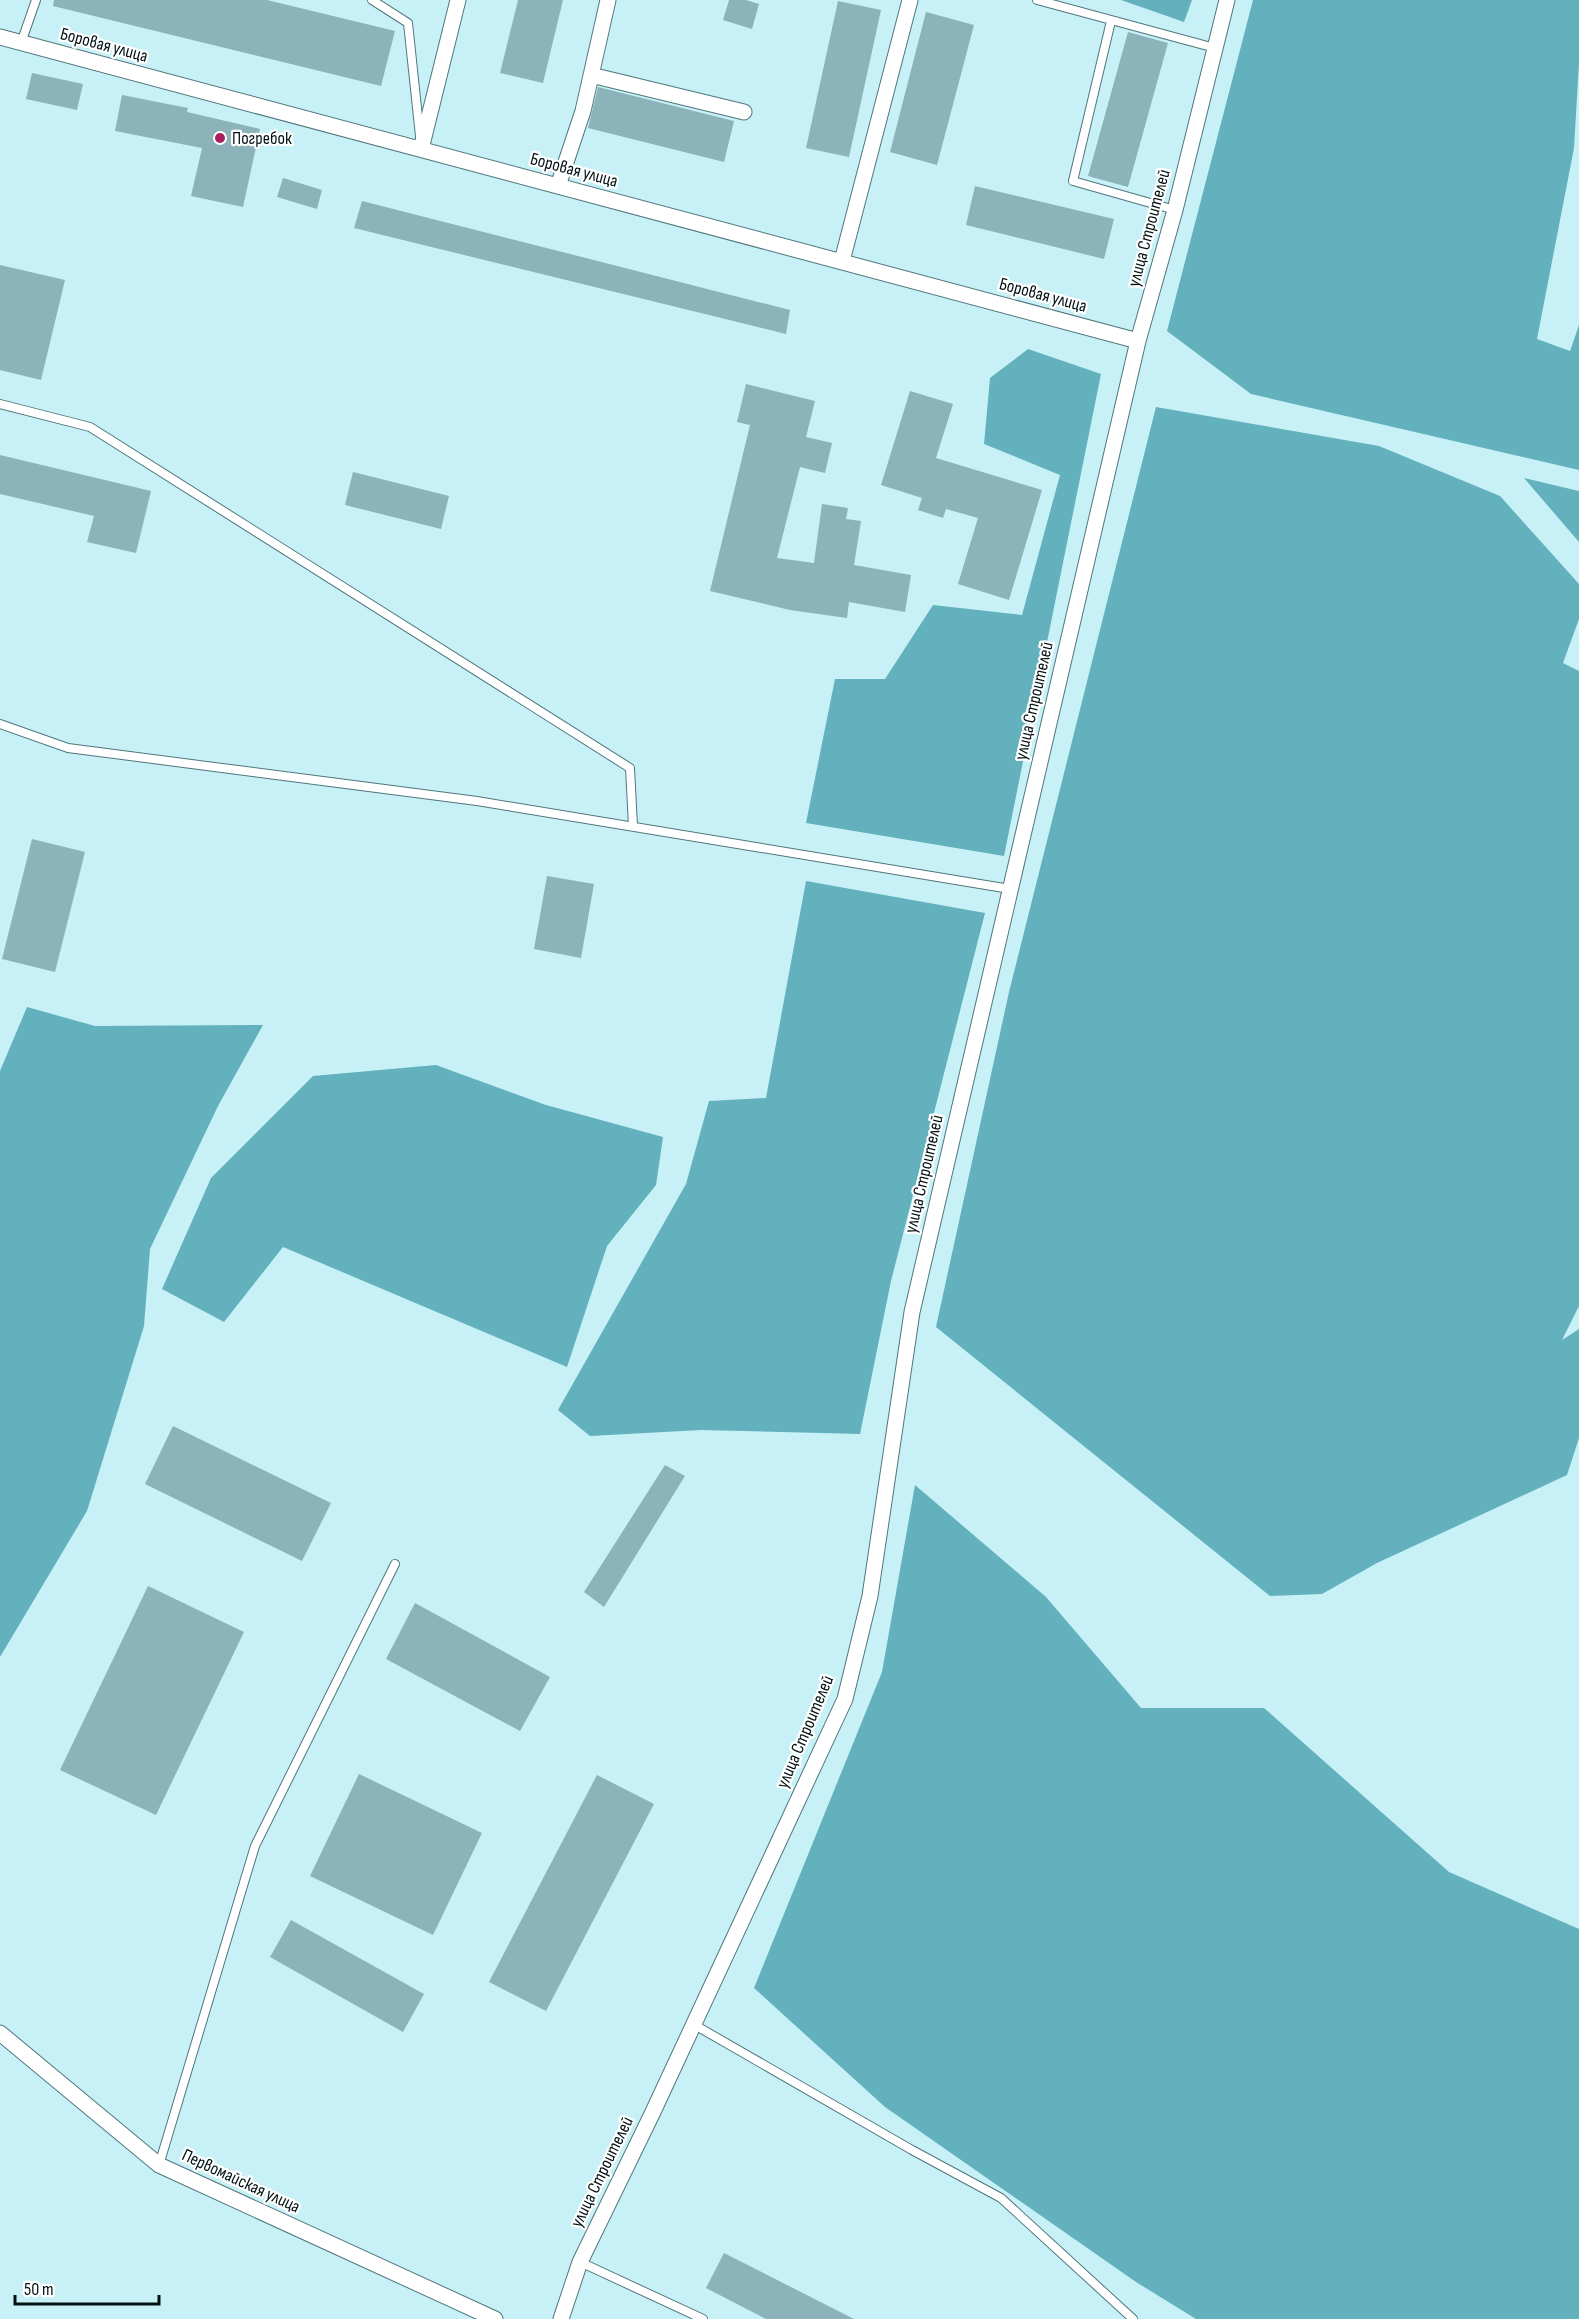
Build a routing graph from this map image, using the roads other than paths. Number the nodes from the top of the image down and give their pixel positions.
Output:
1 (36, 0) edge
2 (372, 0) edge
3 (458, 0) edge
4 (608, 0) edge
5 (910, 0) edge
6 (1037, 0) edge
7 (1227, 0) edge
8 (1111, 21) junction
9 (0, 37) edge
10 (21, 43) junction
11 (1215, 48) junction
12 (591, 75) junction
13 (744, 112) dead end
14 (421, 149) junction
15 (558, 186) junction
16 (1175, 210) junction
17 (842, 261) junction
18 (1138, 341) junction
19 (0, 404) edge
20 (0, 724) edge
21 (633, 826) junction
22 (1010, 889) junction
23 (395, 1564) dead end
24 (693, 2024) junction
25 (0, 2034) edge
26 (159, 2165) junction
27 (580, 2262) junction
28 (495, 2319) edge
29 (561, 2319) edge
30 (703, 2319) edge
31 (1133, 2319) edge

1 - 10 lane
2 - 14 lane
3 - 14 street
4 - 12 street
5 - 17 street
6 - 8 lane
7 - 11 street, улица Строителей
8 - 11 lane
8 - 16 lane
9 - 10 street, Боровая улица
10 - 14 street, Боровая улица
11 - 16 street, улица Строителей
12 - 13 street
12 - 15 street
14 - 15 street, Боровая улица
15 - 17 street, Боровая улица
16 - 18 street, улица Строителей
17 - 18 street, Боровая улица
18 - 22 street, улица Строителей
19 - 21 lane
20 - 21 lane
21 - 22 lane
22 - 24 street, улица Строителей
23 - 26 lane
24 - 27 street, улица Строителей
24 - 31 lane
25 - 26 street, Первомайская улица
26 - 28 street, Первомайская улица
27 - 29 street, улица Строителей
27 - 30 lane

